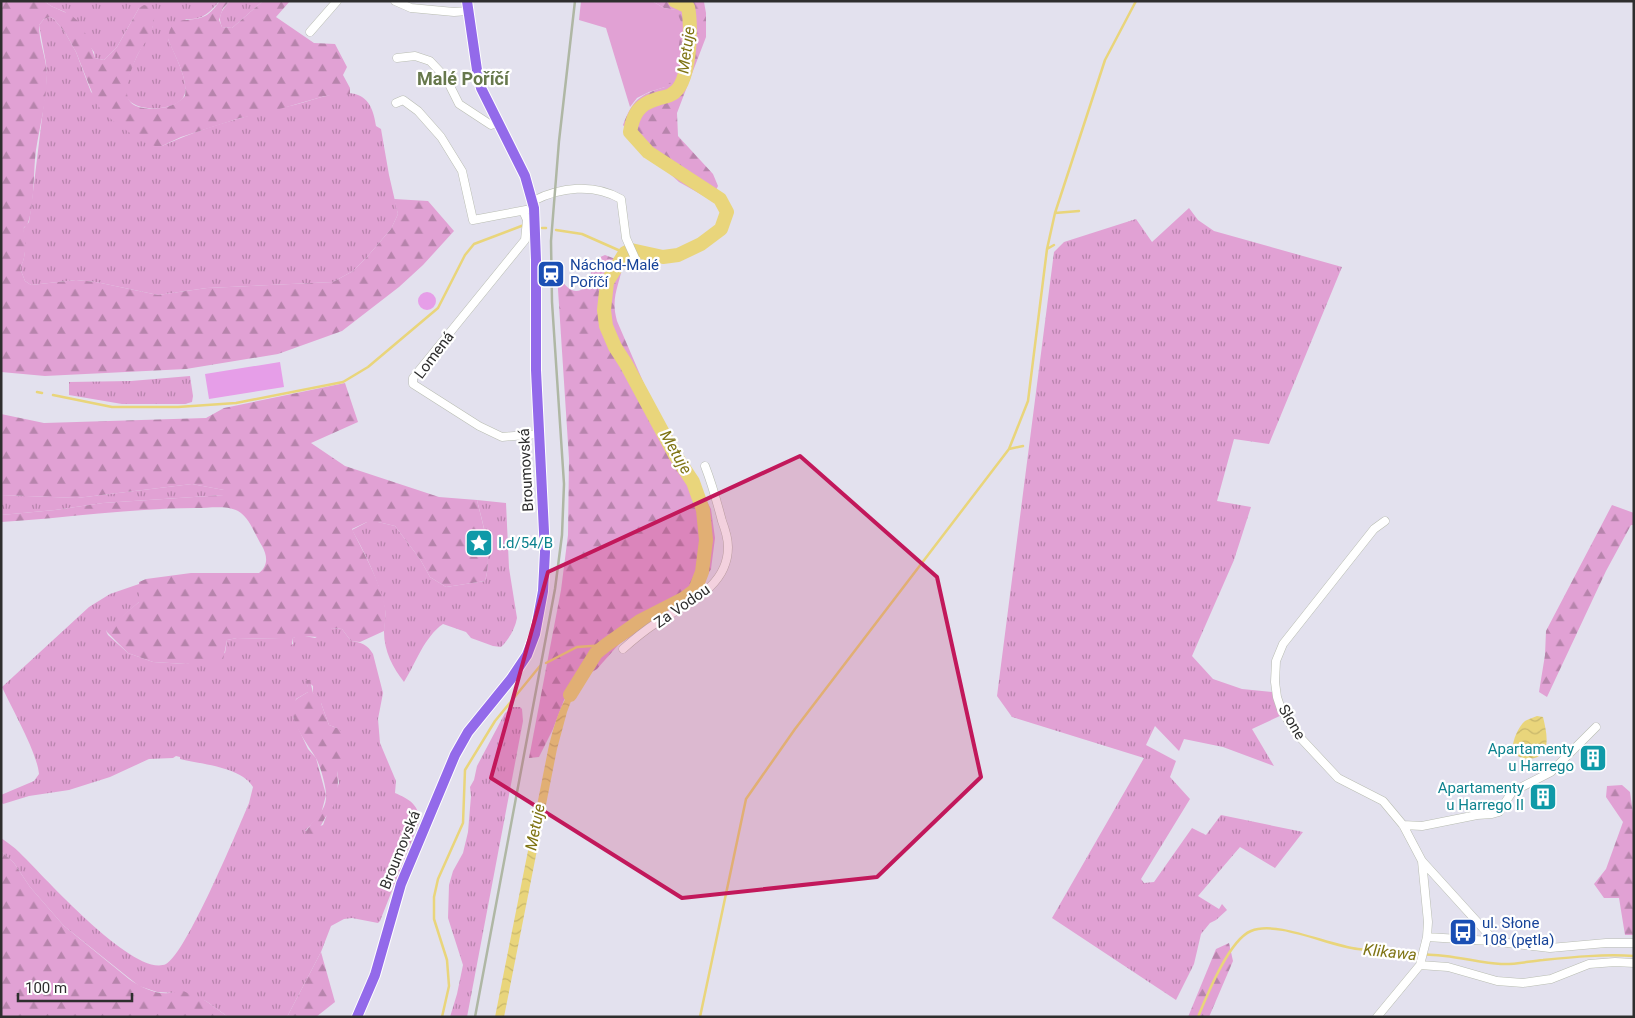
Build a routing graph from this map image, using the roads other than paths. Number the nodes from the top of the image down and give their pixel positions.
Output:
1 (337, 1) edge
2 (395, 1) edge
3 (468, 6) edge
4 (310, 32) dead end
5 (396, 58) dead end
6 (396, 103) dead end
7 (498, 123) junction
8 (534, 204) junction
9 (523, 211) junction
10 (639, 267) dead end
11 (539, 434) junction
12 (705, 466) dead end
13 (1385, 522) dead end
14 (622, 649) dead end
15 (1596, 728) dead end
16 (1403, 825) junction
17 (1422, 861) junction
18 (1428, 936) junction
19 (1491, 941) junction
20 (1634, 943) edge
21 (1421, 962) junction
22 (1634, 963) edge
23 (357, 1017) edge
24 (1377, 1017) edge

1 - 4 street
2 - 3 street, Broumovská
3 - 7 main road, Broumovská
5 - 7 street
6 - 9 street
7 - 8 main road, Broumovská
8 - 9 street
8 - 10 street
8 - 11 main road, Broumovská
9 - 11 street, Lomená
11 - 23 main road, Broumovská
12 - 14 street, Za Vodou
13 - 16 street, Słone
15 - 16 street
16 - 17 street, Słone
17 - 18 street, Słone
17 - 19 street, Słone
18 - 19 street
18 - 21 street, Słone
19 - 20 street
21 - 22 street
21 - 24 street

